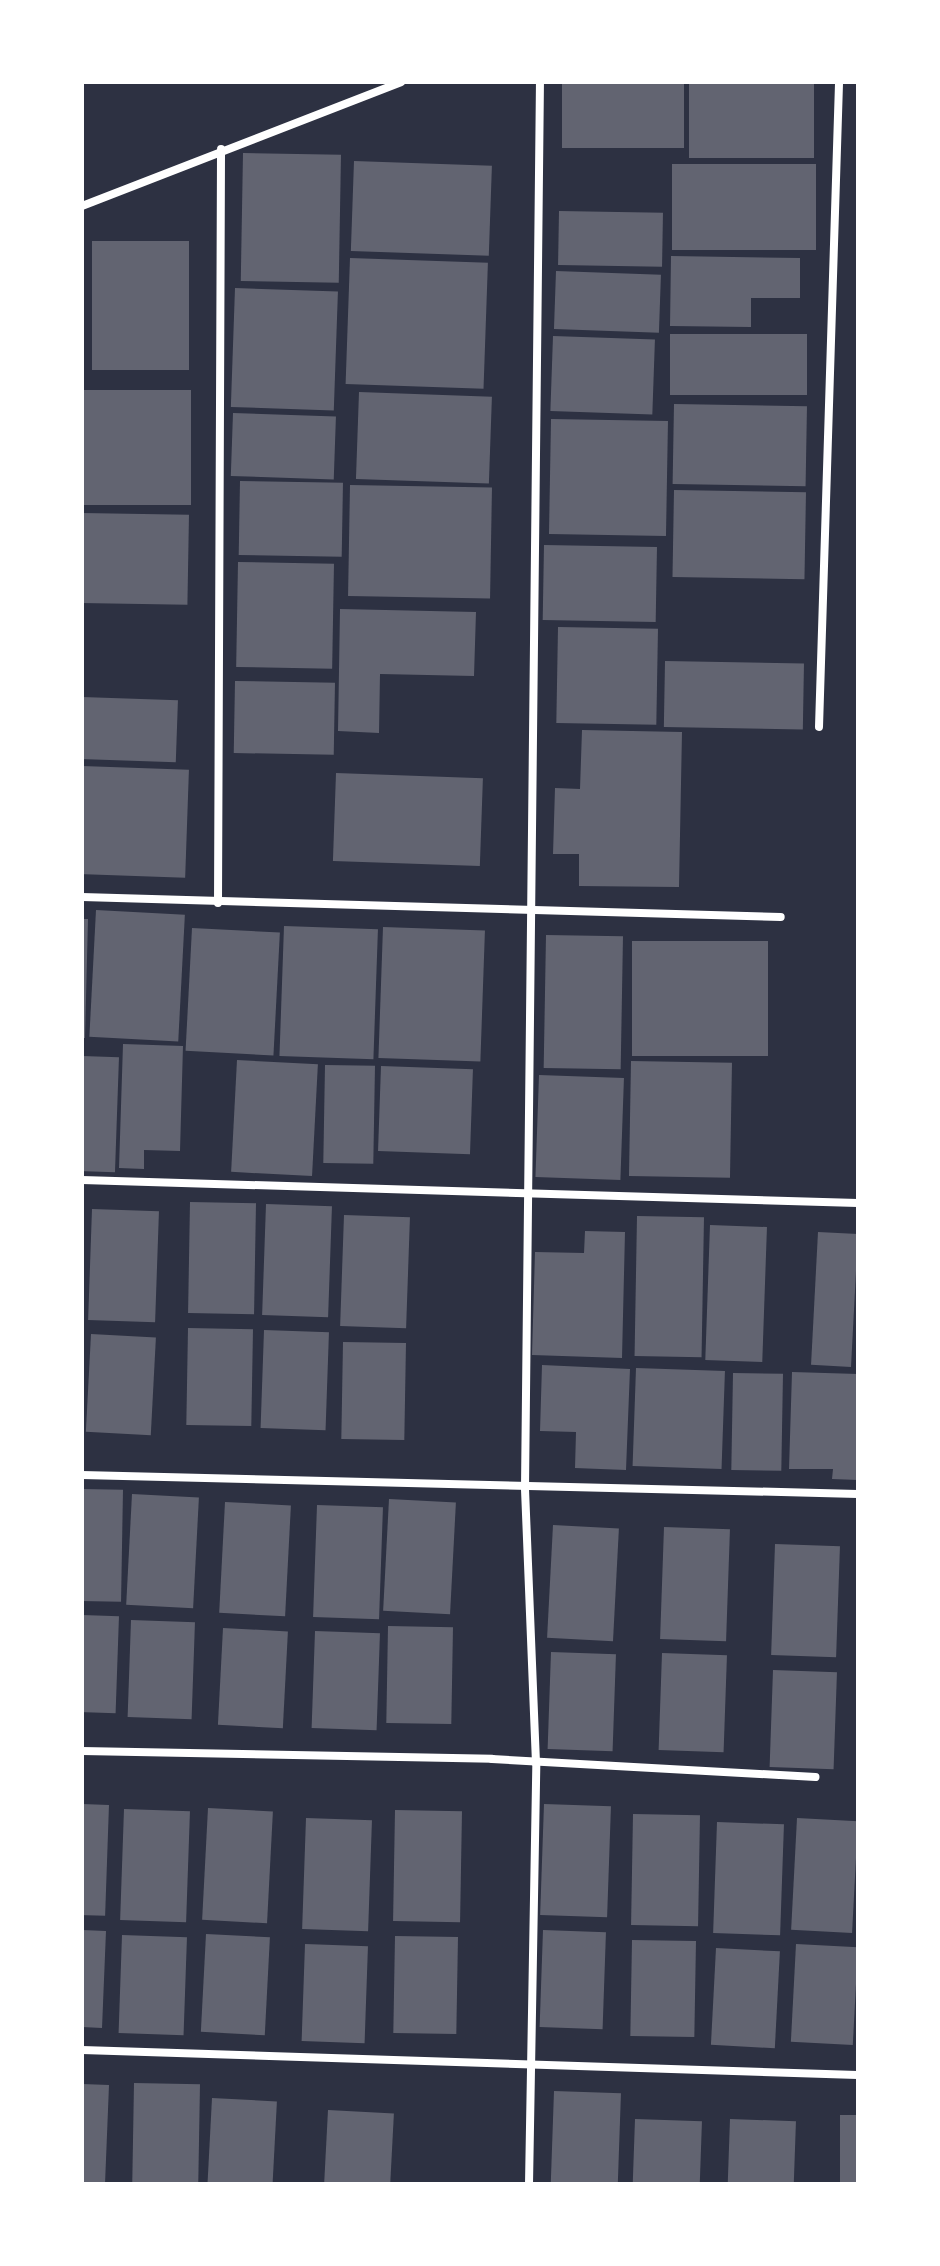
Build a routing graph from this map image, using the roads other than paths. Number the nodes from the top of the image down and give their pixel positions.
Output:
1 (401, 82) edge
2 (540, 82) edge
3 (839, 82) edge
4 (221, 149) junction
5 (82, 206) edge
6 (819, 727) dead end
7 (82, 897) edge
8 (218, 903) junction
9 (531, 907) junction
10 (781, 917) dead end
11 (82, 1180) edge
12 (528, 1195) junction
13 (858, 1203) edge
14 (82, 1475) edge
15 (525, 1488) junction
16 (858, 1494) edge
17 (82, 1751) edge
18 (536, 1763) junction
19 (816, 1777) dead end
20 (82, 2050) edge
21 (530, 2065) junction
22 (858, 2075) edge
23 (529, 2184) edge

1 - 4 street
2 - 9 street
3 - 6 street
4 - 5 street
4 - 8 street
7 - 8 street
8 - 9 street
9 - 10 street
9 - 12 street
11 - 12 street
12 - 13 street
12 - 15 street
14 - 15 street
15 - 16 street
15 - 18 street
17 - 18 street
18 - 19 street
18 - 21 street
20 - 21 street
21 - 22 street
21 - 23 street

